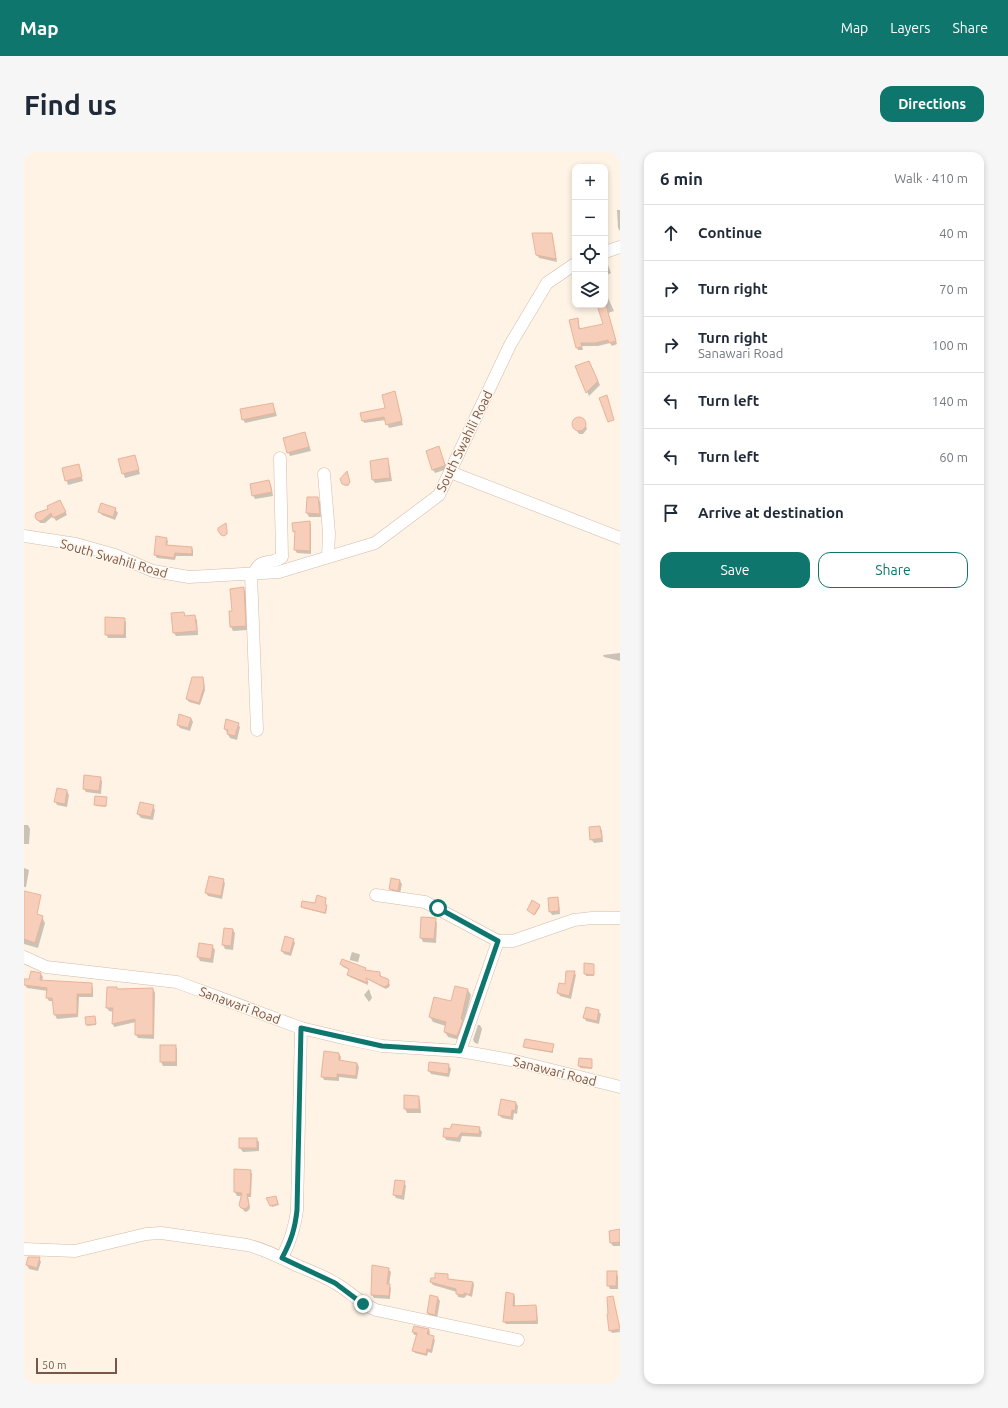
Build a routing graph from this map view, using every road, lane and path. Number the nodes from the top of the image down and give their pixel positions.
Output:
1 (620, 248) edge
2 (608, 251) edge
3 (572, 266) edge
4 (280, 458) dead end
5 (450, 472) junction
6 (324, 474) dead end
7 (24, 536) edge
8 (620, 538) edge
9 (328, 557) junction
10 (253, 573) junction
11 (257, 730) dead end
12 (376, 895) dead end
13 (620, 918) edge
14 (498, 941) junction
15 (24, 957) edge
16 (301, 1028) junction
17 (460, 1051) junction
18 (620, 1087) edge
19 (24, 1249) edge
20 (282, 1258) junction
21 (518, 1340) dead end

1 - 2 street
3 - 5 street, South Swahili Road
4 - 10 street
5 - 8 street
5 - 9 street, South Swahili Road
6 - 9 street
7 - 10 street, South Swahili Road
9 - 10 street, South Swahili Road
10 - 11 street
12 - 14 street
13 - 14 street
14 - 17 street
15 - 16 street, Sanawari Road
16 - 17 street, Sanawari Road
16 - 20 street
17 - 18 street, Sanawari Road
19 - 20 street
20 - 21 street

